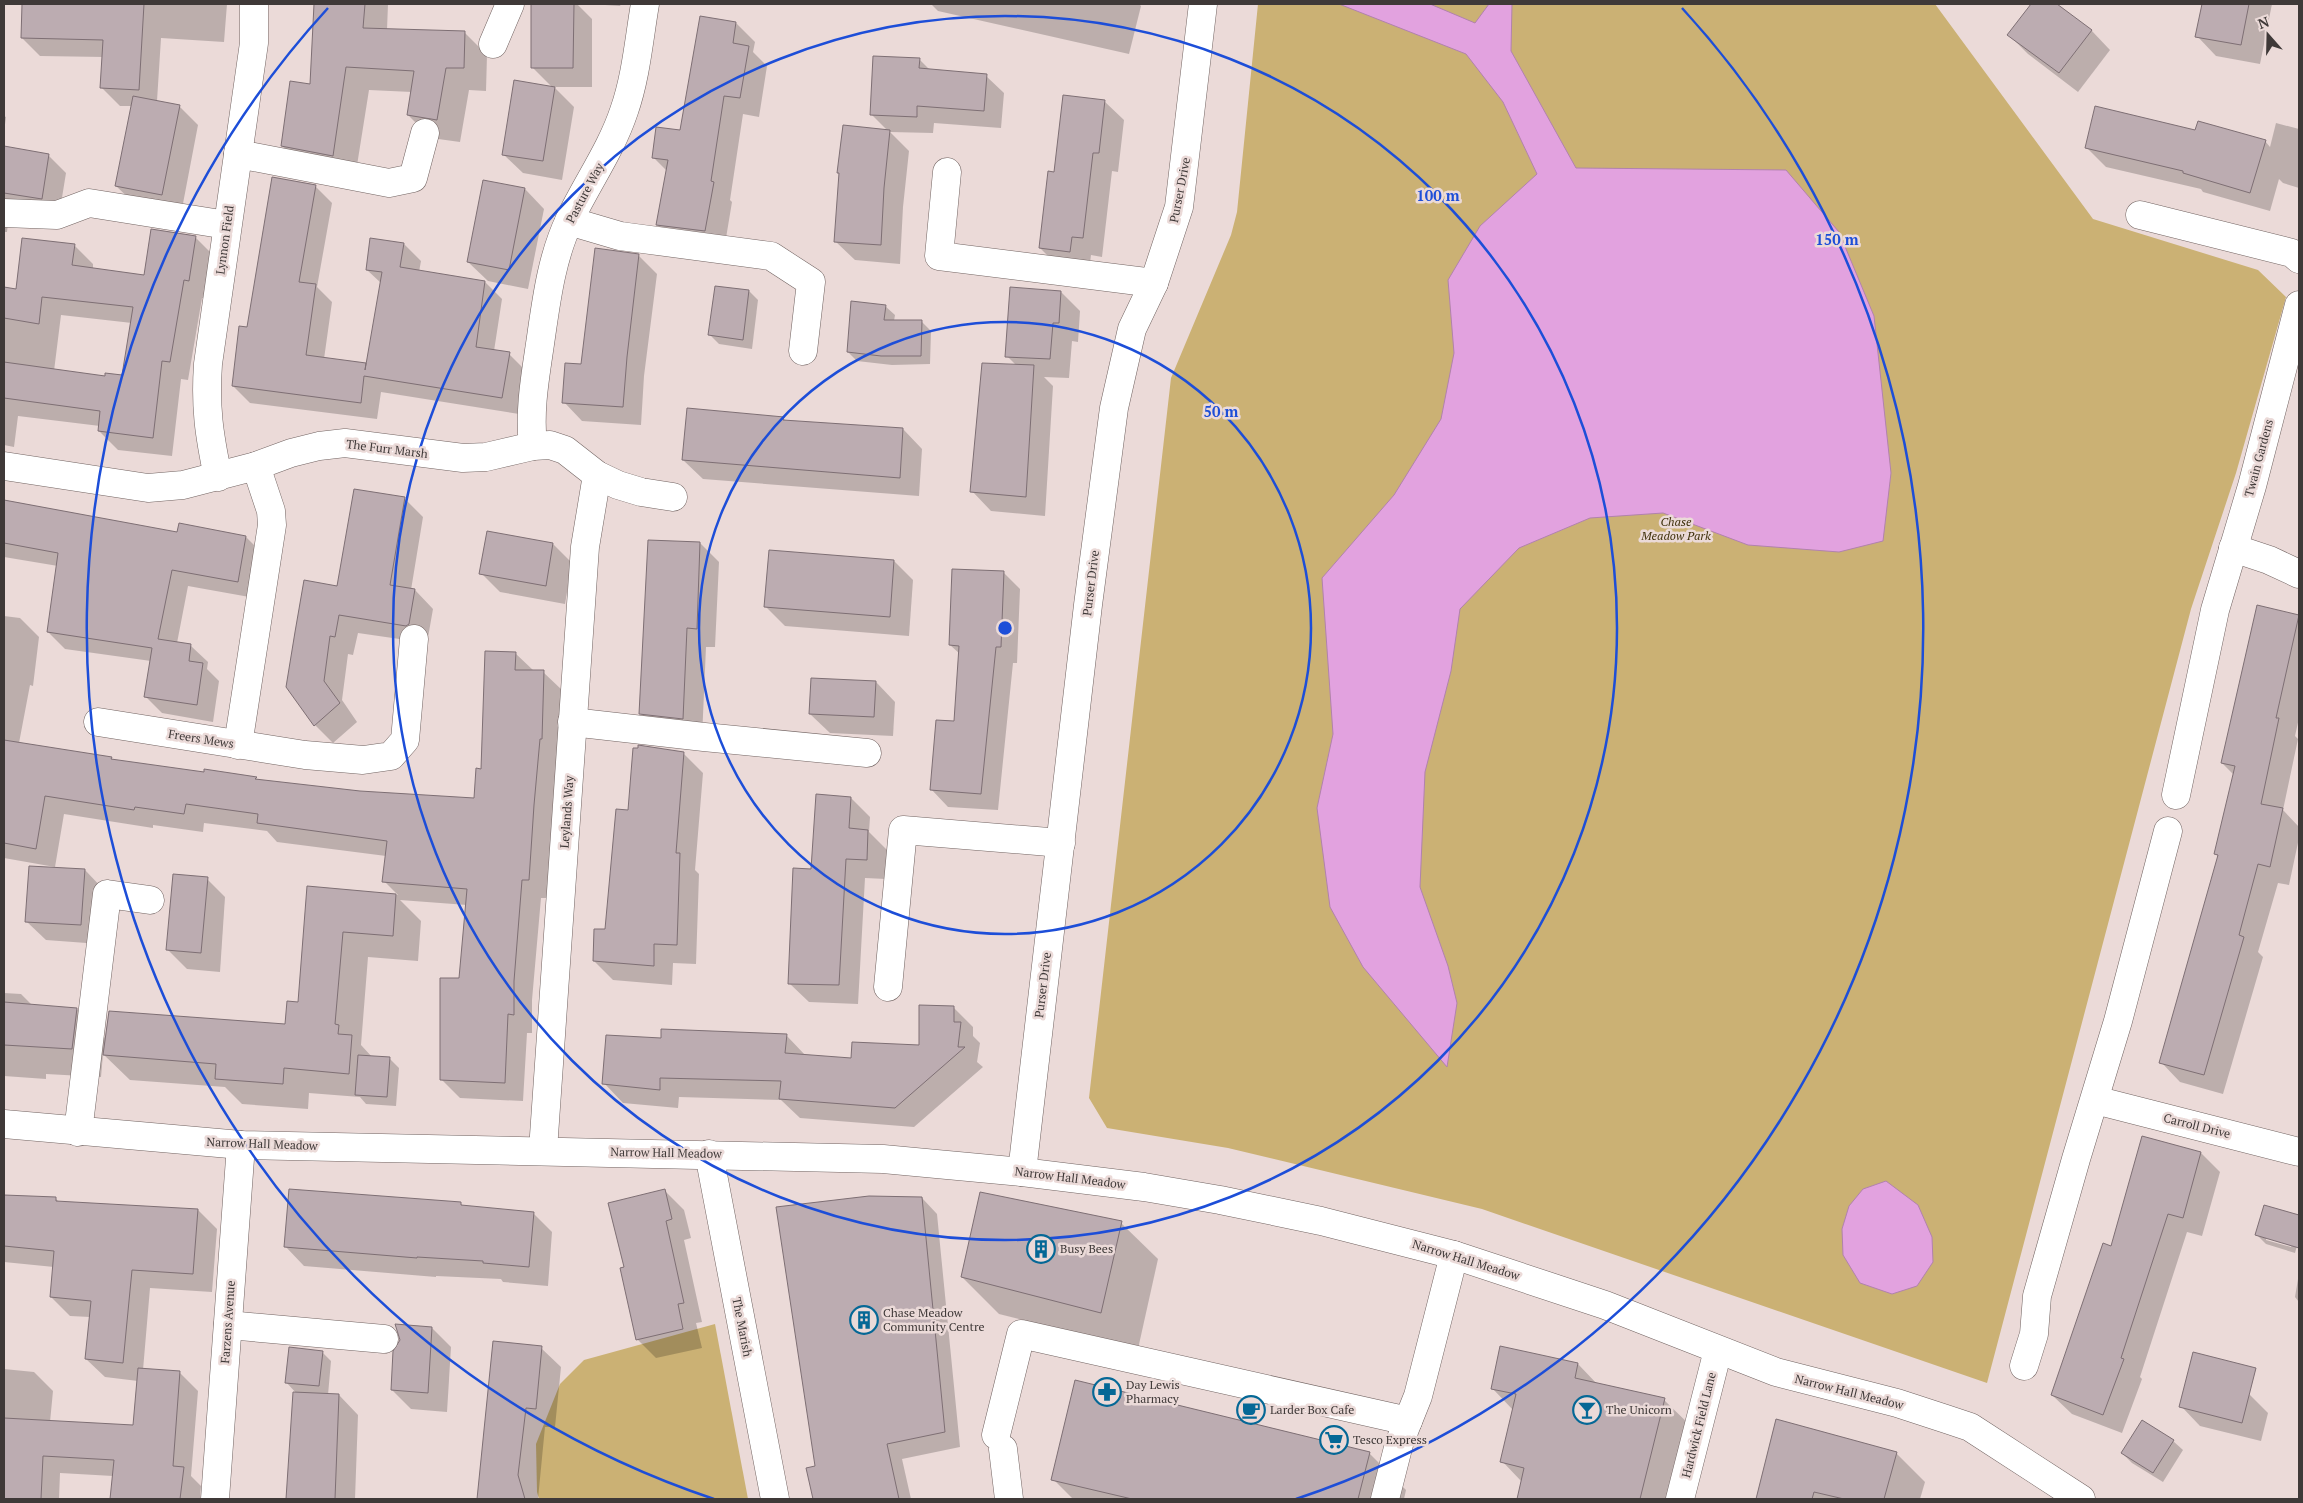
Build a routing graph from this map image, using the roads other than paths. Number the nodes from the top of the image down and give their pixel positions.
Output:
1 (254, 4) edge
2 (510, 4) edge
3 (644, 4) edge
4 (1203, 4) edge
5 (493, 44) dead end
6 (425, 133) dead end
7 (238, 154) junction
8 (947, 172) dead end
9 (4, 213) edge
10 (2140, 216) dead end
11 (569, 221) junction
12 (227, 225) junction
13 (2299, 259) edge
14 (1154, 283) junction
15 (2299, 305) edge
16 (803, 351) dead end
17 (533, 446) junction
18 (4, 466) edge
19 (256, 466) junction
20 (597, 475) junction
21 (218, 477) junction
22 (673, 497) dead end
23 (2233, 548) junction
24 (2299, 574) edge
25 (414, 639) dead end
26 (98, 722) dead end
27 (572, 722) junction
28 (238, 745) junction
29 (867, 754) dead end
30 (2176, 795) dead end
31 (2168, 831) dead end
32 (1060, 843) junction
33 (150, 900) dead end
34 (888, 987) dead end
35 (2095, 1100) junction
36 (4, 1124) edge
37 (78, 1132) junction
38 (241, 1145) junction
39 (543, 1150) junction
40 (2299, 1152) edge
41 (709, 1154) junction
42 (1022, 1172) junction
43 (1454, 1255) junction
44 (228, 1325) junction
45 (384, 1339) dead end
46 (1718, 1350) junction
47 (2024, 1366) dead end
48 (1408, 1421) junction
49 (215, 1499) edge
50 (775, 1499) edge
51 (1009, 1499) edge
52 (1385, 1499) edge
53 (1680, 1499) edge
54 (2081, 1499) edge

1 - 7 street, Lynnon Field
2 - 5 street
3 - 11 street, Pasture Way
4 - 14 street, Purser Drive
6 - 7 street
7 - 12 street, Lynnon Field
8 - 14 street
9 - 12 street
10 - 13 street
11 - 16 street
11 - 17 street, Pasture Way
12 - 21 street, Lynnon Field
14 - 32 street, Purser Drive
15 - 23 street, Twain Gardens
17 - 19 street, The Furr Marsh
17 - 20 street, The Furr Marsh
18 - 21 street, The Furr Marsh
19 - 21 street, The Furr Marsh
19 - 28 street
20 - 22 street, The Furr Marsh
20 - 27 street, Leylands Way
23 - 24 street
23 - 30 street, Twain Gardens
25 - 28 street, Freers Mews
26 - 28 street, Freers Mews
27 - 29 street
27 - 39 street, Leylands Way
31 - 35 street
32 - 34 street
32 - 42 street, Purser Drive
33 - 37 street
35 - 40 street, Carroll Drive
35 - 47 street
36 - 37 street, Narrow Hall Meadow
37 - 38 street, Narrow Hall Meadow
38 - 39 street, Narrow Hall Meadow
38 - 44 street, Farzens Avenue
39 - 41 street, Narrow Hall Meadow
41 - 42 street, Narrow Hall Meadow
41 - 50 street, The Marish
42 - 43 street, Narrow Hall Meadow
43 - 46 street, Narrow Hall Meadow
43 - 48 street
44 - 45 street
44 - 49 street, Farzens Avenue
46 - 53 street, Hardwick Field Lane
46 - 54 street, Narrow Hall Meadow
48 - 51 street
48 - 52 street

